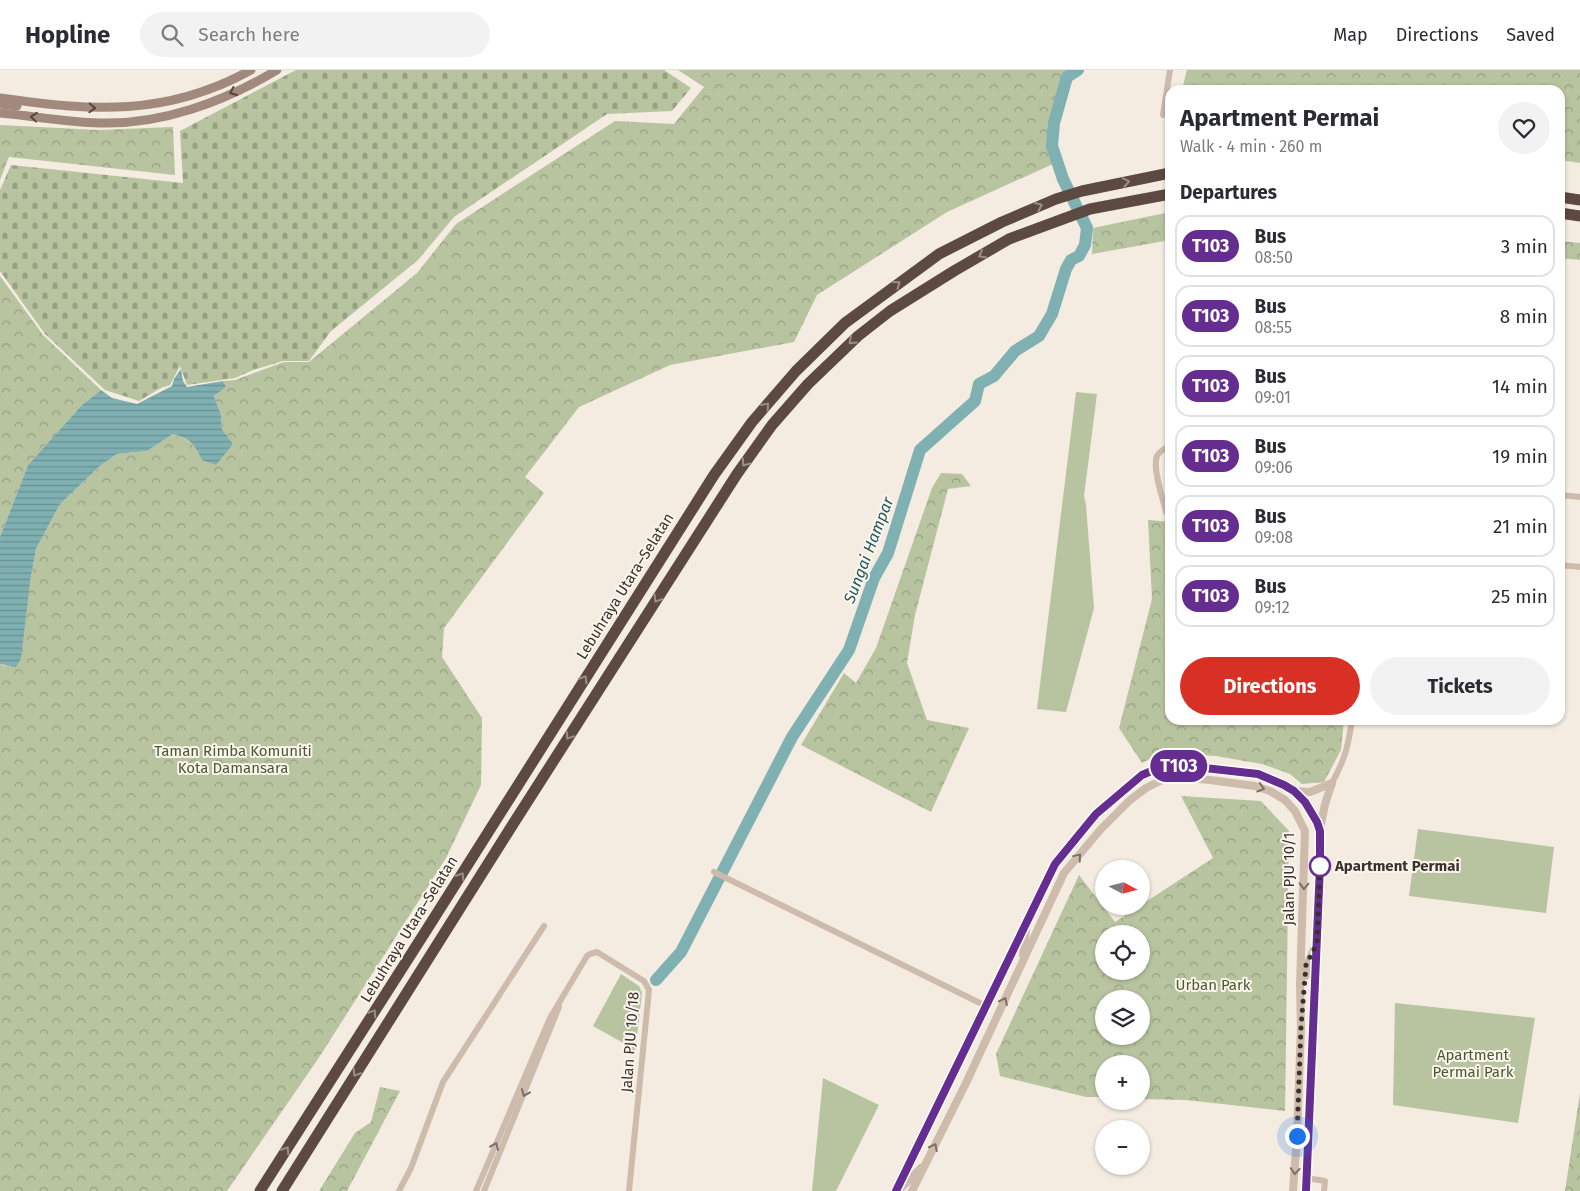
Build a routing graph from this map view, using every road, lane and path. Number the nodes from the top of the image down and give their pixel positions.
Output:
1 (251, 70) edge
2 (277, 70) edge
3 (1170, 70) edge
4 (1168, 85) edge
5 (0, 98) edge
6 (1165, 102) edge
7 (0, 104) edge
8 (43, 104) junction
9 (0, 115) edge
10 (1163, 115) dead end
11 (1165, 174) edge
12 (1165, 195) edge
13 (1565, 198) edge
14 (1580, 200) edge
15 (1565, 214) edge
16 (1580, 216) edge
17 (1165, 448) edge
18 (1565, 496) edge
19 (1580, 497) edge
20 (1165, 507) edge
21 (1565, 566) edge
22 (1580, 567) edge
23 (1351, 725) edge
24 (1258, 774) junction
25 (1210, 780) junction
26 (1332, 783) junction
27 (1294, 791) junction
28 (1320, 831) junction
29 (714, 872) dead end
30 (1026, 924) junction
31 (544, 926) dead end
32 (1317, 943) junction
33 (1023, 962) junction
34 (562, 999) junction
35 (986, 1006) junction
36 (1301, 1027) junction
37 (925, 1164) junction
38 (1306, 1178) junction
39 (260, 1191) edge
40 (282, 1191) edge
41 (399, 1191) edge
42 (476, 1191) edge
43 (484, 1191) edge
44 (629, 1191) edge
45 (897, 1191) edge
46 (912, 1191) edge
47 (1293, 1191) edge
48 (1306, 1191) edge
49 (1324, 1191) edge

8 -> 1 main road
2 -> 9 main road
3 - 4 street
5 - 8 main road
6 - 10 street
7 - 8 main road
39 -> 11 highway, Lebuhraya Utara–Selatan
12 -> 40 highway
13 - 14 highway
15 - 16 highway
17 - 20 street
18 - 19 street
21 - 22 street
23 - 26 street
24 - 25 street
24 - 27 street, Jalan PJU 10/1
24 - 30 street, Jalan PJU 10/1
33 -> 25 street, Jalan PJU 10/1
25 -> 36 street, Jalan PJU 10/1
26 - 27 street
26 - 28 street
27 - 28 street, Jalan PJU 10/1
28 - 32 street, Jalan PJU 10/1
29 - 35 street
30 - 33 street
30 - 35 street, Jalan PJU 10/1
31 - 41 street
32 - 36 street
32 - 38 street, Jalan PJU 10/1
37 -> 33 street, Jalan PJU 10/1
42 -> 34 street, Jalan PJU 10/18
34 -> 43 street, Jalan PJU 10/18
34 - 44 street, Jalan PJU 10/18
35 - 45 street, Jalan PJU 10/1
36 -> 47 street, Jalan PJU 10/1
37 - 45 street
37 - 46 street, Jalan PJU 10/1
38 - 48 street, Jalan PJU 10/1
38 - 49 street

